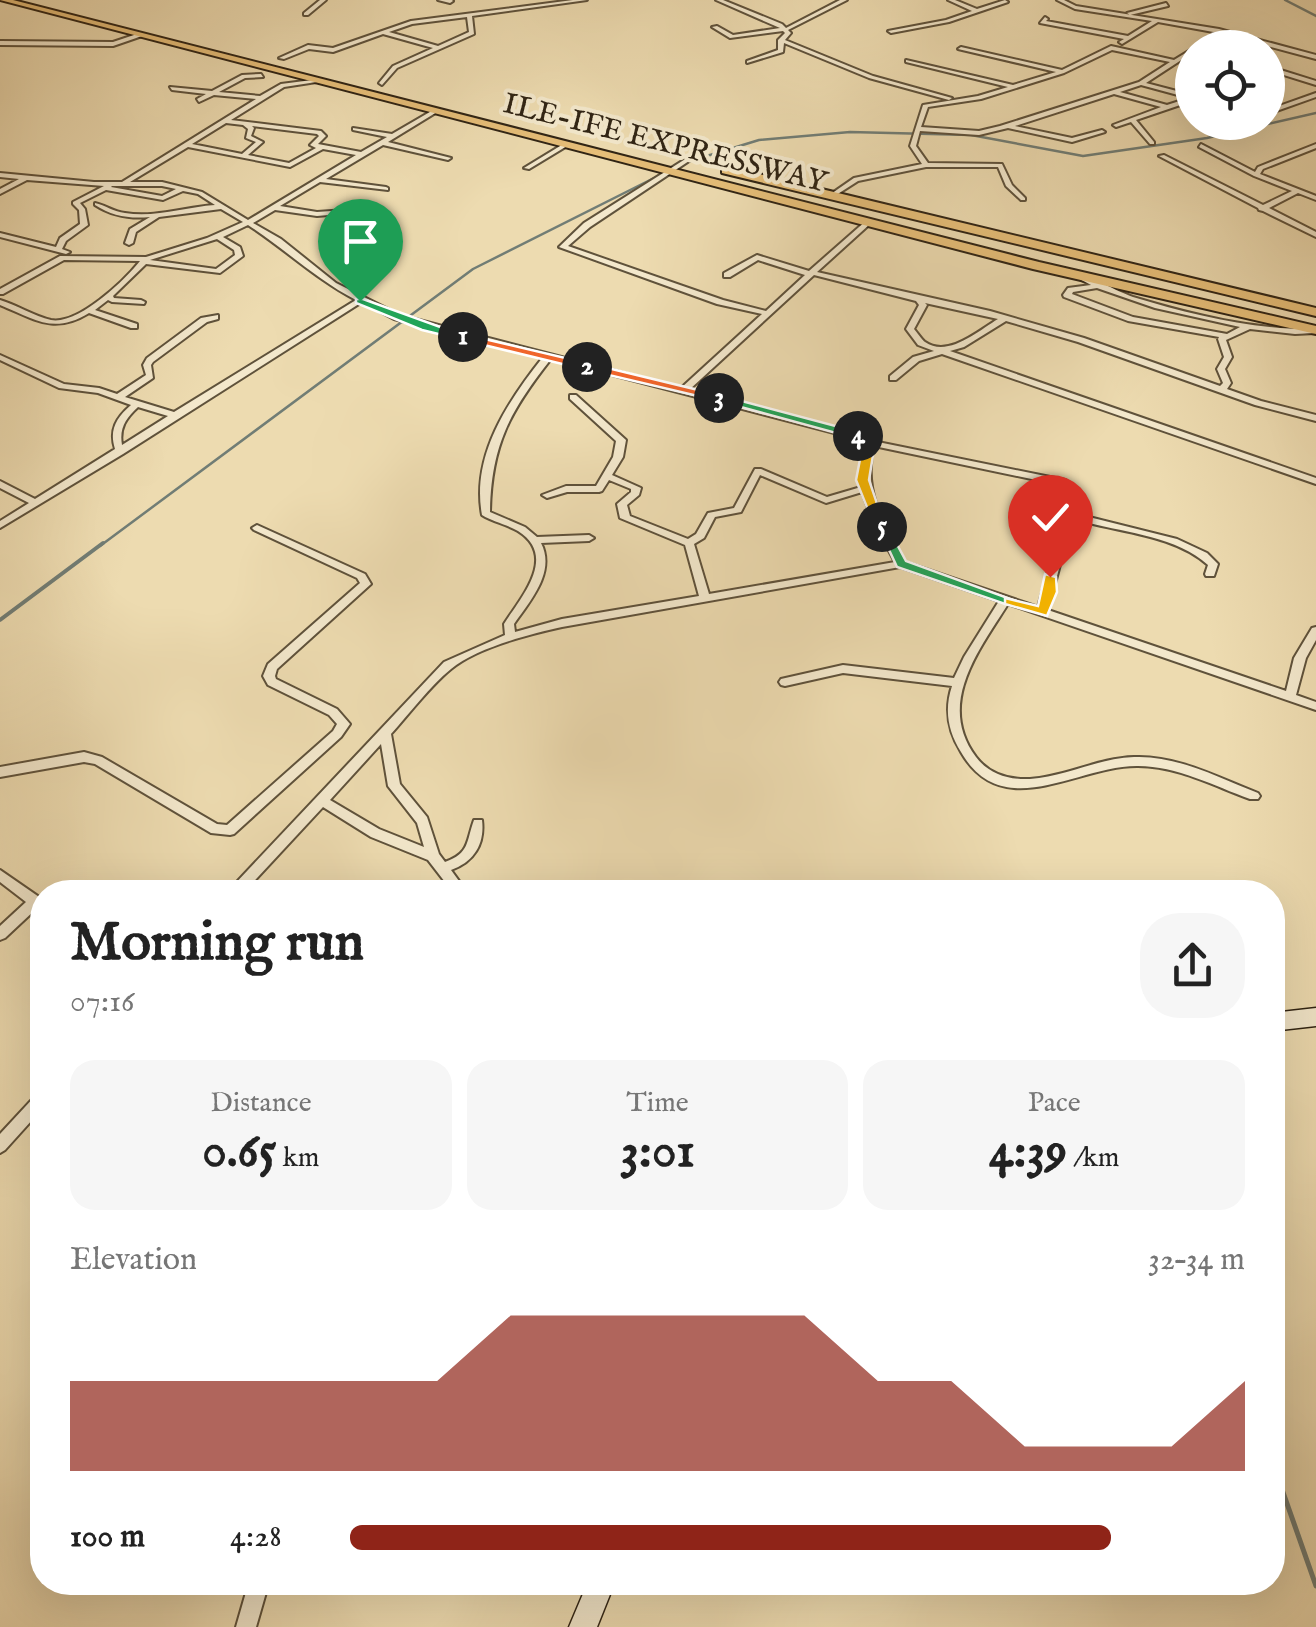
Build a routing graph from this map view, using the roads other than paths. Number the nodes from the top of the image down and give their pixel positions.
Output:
1 (2, 0) edge
2 (53, 0) edge
3 (323, 0) edge
4 (442, 0) edge
5 (451, 0) edge
6 (584, 0) edge
7 (744, 0) edge
8 (844, 0) edge
9 (950, 0) edge
10 (1060, 0) edge
11 (560, 1) edge
12 (723, 1) edge
13 (1004, 2) edge
14 (1166, 5) dead end
15 (1075, 7) junction
16 (977, 12) junction
17 (306, 14) dead end
18 (469, 15) junction
19 (1119, 15) junction
20 (458, 16) junction
21 (1158, 20) junction
22 (155, 26) junction
23 (715, 27) dead end
24 (120, 30) junction
25 (784, 30) junction
26 (1213, 30) edge
27 (892, 31) dead end
28 (380, 32) junction
29 (140, 35) junction
30 (1128, 38) junction
31 (781, 40) junction
32 (0, 43) edge
33 (438, 48) junction
34 (1111, 48) junction
35 (961, 49) dead end
36 (1285, 49) edge
37 (1316, 57) edge
38 (282, 58) junction
39 (908, 61) dead end
40 (748, 62) dead end
41 (1175, 62) edge
42 (1175, 63) edge
43 (1062, 72) junction
44 (1285, 73) edge
45 (262, 76) dead end
46 (320, 81) junction
47 (382, 82) junction
48 (1140, 82) junction
49 (1316, 83) edge
50 (1013, 86) junction
51 (172, 88) dead end
52 (1113, 91) junction
53 (214, 92) junction
54 (422, 93) junction
55 (1175, 93) edge
56 (1316, 95) edge
57 (260, 98) junction
58 (199, 100) dead end
59 (962, 102) junction
60 (406, 104) junction
61 (1175, 106) edge
62 (1285, 106) edge
63 (1170, 108) junction
64 (435, 111) junction
65 (226, 121) junction
66 (1134, 121) junction
67 (243, 122) junction
68 (1116, 125) dead end
69 (551, 126) dead end
70 (1006, 126) junction
71 (355, 129) dead end
72 (917, 129) junction
73 (1102, 132) dead end
74 (391, 136) junction
75 (380, 142) junction
76 (626, 144) dead end
77 (1152, 144) dead end
78 (188, 145) junction
79 (565, 145) junction
80 (1201, 146) dead end
81 (1316, 146) edge
82 (322, 147) junction
83 (245, 154) junction
84 (360, 154) junction
85 (610, 156) junction
86 (672, 156) dead end
87 (1162, 156) dead end
88 (448, 158) dead end
89 (691, 161) joint
90 (926, 166) junction
91 (715, 167) dead end
92 (527, 168) dead end
93 (670, 171) junction
94 (0, 175) edge
95 (1256, 175) junction
96 (28, 178) junction
97 (317, 180) junction
98 (116, 186) junction
99 (386, 188) dead end
100 (182, 189) junction
101 (1296, 191) junction
102 (0, 192) edge
103 (170, 194) junction
104 (831, 196) junction
105 (1316, 198) edge
106 (1024, 199) dead end
107 (97, 204) junction
108 (208, 207) junction
109 (222, 207) junction
110 (272, 207) junction
111 (82, 209) junction
112 (1261, 209) junction
113 (361, 211) dead end
114 (168, 212) junction
115 (897, 213) junction
116 (336, 215) junction
117 (249, 222) junction
118 (360, 222) dead end
119 (867, 222) junction
120 (882, 226) junction
121 (964, 228) junction
122 (133, 230) junction
123 (122, 232) dead end
124 (0, 235) edge
125 (1316, 235) edge
126 (218, 236) junction
127 (129, 243) dead end
128 (948, 243) junction
129 (58, 250) junction
130 (72, 256) junction
131 (145, 260) junction
132 (161, 260) junction
133 (812, 273) junction
134 (727, 274) dead end
135 (1079, 276) junction
136 (1094, 287) junction
137 (0, 289) edge
138 (109, 296) junction
139 (919, 299) junction
140 (360, 301) junction
141 (0, 302) edge
142 (140, 302) dead end
143 (87, 310) junction
144 (1316, 312) edge
145 (766, 313) junction
146 (214, 317) dead end
147 (1003, 319) junction
148 (1235, 325) junction
149 (134, 326) dead end
150 (1316, 330) edge
151 (1226, 336) junction
152 (921, 343) junction
153 (942, 350) junction
154 (0, 356) edge
155 (548, 357) junction
156 (916, 359) junction
157 (893, 378) dead end
158 (1223, 388) junction
159 (685, 389) junction
160 (120, 396) junction
161 (573, 397) dead end
162 (137, 404) junction
163 (177, 416) junction
164 (1316, 418) edge
165 (870, 443) junction
166 (120, 452) junction
167 (607, 476) junction
168 (1316, 481) edge
169 (1064, 483) dead end
170 (0, 484) edge
171 (864, 489) junction
172 (547, 494) dead end
173 (36, 503) junction
174 (0, 525) edge
175 (257, 528) dead end
176 (589, 538) dead end
177 (532, 540) junction
178 (689, 543) junction
179 (901, 564) junction
180 (1210, 574) dead end
181 (705, 597) junction
182 (1005, 600) junction
183 (1042, 612) junction
184 (1316, 631) edge
185 (510, 634) junction
186 (785, 682) dead end
187 (955, 682) junction
188 (1290, 698) junction
189 (1316, 706) edge
190 (385, 733) junction
191 (0, 772) edge
192 (1254, 796) dead end
193 (322, 800) junction
194 (478, 824) dead end
195 (433, 856) junction
196 (445, 867) junction
197 (0, 875) edge
198 (247, 880) edge
199 (452, 880) edge
200 (30, 897) edge
201 (30, 911) edge
202 (0, 934) edge
203 (1316, 1017) edge
204 (1285, 1021) edge
205 (30, 1113) edge
206 (0, 1145) edge
207 (255, 1595) edge
208 (597, 1595) edge
209 (246, 1627) edge
210 (583, 1627) edge

1 - 24 highway, ILE-IFE EXPRESSWAY
2 - 22 highway, ILE-IFE EXPRESSWAY
3 - 17 street
4 - 5 street
5 - 20 street
6 - 11 street
7 - 12 street
8 - 25 street
9 - 16 street
10 - 15 street
11 - 18 street
12 - 25 street
13 - 16 street
14 - 19 street
15 - 19 street
15 - 30 street
16 - 27 street
18 - 20 street
18 - 33 street
19 - 21 street
20 - 28 street
21 - 26 street
21 - 30 street
22 - 24 highway
22 - 38 highway, ILE-IFE EXPRESSWAY
23 - 25 street
24 - 29 highway, ILE-IFE EXPRESSWAY
25 - 31 street
28 - 33 street
28 - 38 street
29 - 32 street
29 - 46 highway, ILE-IFE EXPRESSWAY
30 - 34 street
31 - 40 street
31 - 59 street
33 - 47 street
34 - 41 street
34 - 43 street
35 - 43 street
36 - 37 street
38 - 47 highway, ILE-IFE EXPRESSWAY
39 - 50 street
42 - 48 street
43 - 50 street
44 - 49 street
45 - 53 street
46 - 57 street
46 - 60 highway, ILE-IFE EXPRESSWAY
47 - 54 highway, ILE-IFE EXPRESSWAY
48 - 52 street
48 - 55 street
50 - 59 street
51 - 53 street
52 - 63 street
52 - 70 street
53 - 57 street
53 - 58 street
54 - 60 highway
54 - 69 highway, ILE-IFE EXPRESSWAY
56 - 62 street
57 - 65 street
59 - 72 street
60 - 64 highway, ILE-IFE EXPRESSWAY
61 - 63 street
63 - 66 street
64 - 74 street
64 - 79 highway, ILE-IFE EXPRESSWAY
65 - 67 street
65 - 78 street
66 - 68 street
66 - 77 street
67 - 82 street
67 - 83 street
70 - 72 street
70 - 73 street
71 - 74 street
72 - 90 street
74 - 75 street
75 - 84 street
75 - 88 street
76 - 85 highway
78 - 83 street
78 - 98 street
79 - 85 highway, ILE-IFE EXPRESSWAY
79 - 92 street
80 - 95 street
81 - 95 street
82 - 83 street
82 - 84 street
84 - 97 street
85 - 93 highway, ILE-IFE EXPRESSWAY
86 - 89 highway, ILE-IFE EXPRESSWAY
87 - 112 street
89 - 93 street
90 - 104 street
90 - 106 street
91 - 104 highway, ILE-IFE EXPRESSWAY
93 - 119 highway, ILE-IFE EXPRESSWAY
93 - 145 street
94 - 96 street
95 - 101 street
96 - 98 street
96 - 102 street
97 - 99 street
97 - 110 street
98 - 100 street
98 - 103 street
98 - 107 street
98 - 111 street
100 - 103 street
100 - 109 street
101 - 105 street
101 - 112 street
103 - 108 street
104 - 115 highway, ILE-IFE EXPRESSWAY
107 - 111 street
107 - 114 street
108 - 109 street
108 - 114 street
109 - 117 street
110 - 116 street
110 - 117 street
111 - 129 street
112 - 125 street
113 - 116 street
114 - 122 street
115 - 120 highway
115 - 121 highway, ILE-IFE EXPRESSWAY
116 - 118 street
117 - 126 street
117 - 140 street
119 - 120 highway, ILE-IFE EXPRESSWAY
119 - 133 street
120 - 128 highway, ILE-IFE EXPRESSWAY
121 - 128 highway
121 - 144 highway, ILE-IFE EXPRESSWAY
122 - 123 street
122 - 127 street
124 - 129 street
126 - 132 street
126 - 132 street
128 - 135 highway, ILE-IFE EXPRESSWAY
129 - 130 street
130 - 131 street
130 - 137 street
131 - 132 street
131 - 138 street
133 - 134 street
133 - 139 street
133 - 145 street
135 - 136 street
135 - 150 highway, ILE-IFE EXPRESSWAY
136 - 148 street
136 - 151 street
138 - 142 street
138 - 143 street
139 - 147 street
139 - 152 street
140 - 155 street
140 - 163 street
141 - 143 street
143 - 149 street
145 - 159 street
146 - 160 street
147 - 153 street
147 - 158 street
148 - 150 street
148 - 151 street
151 - 158 street
152 - 153 street
152 - 156 street
153 - 156 street
153 - 168 street
154 - 160 street
155 - 159 street
155 - 177 street
156 - 157 street
158 - 164 street
159 - 165 street
160 - 162 street
161 - 167 street
162 - 163 street
162 - 166 street
163 - 166 street
165 - 169 street
165 - 171 street
166 - 173 street
167 - 172 street
167 - 178 street
170 - 173 street
171 - 178 street
171 - 179 street
173 - 174 street
175 - 191 street
176 - 177 street
177 - 185 street
178 - 181 street
179 - 181 street
179 - 182 street
180 - 183 street
181 - 185 street
182 - 183 street
182 - 187 street
183 - 188 street
184 - 188 street
185 - 190 street
186 - 187 street
187 - 192 street
188 - 189 street
190 - 193 street
190 - 195 street
193 - 195 street
193 - 198 street
194 - 196 street
195 - 196 street
196 - 199 street
197 - 200 street
201 - 202 street
203 - 204 street
205 - 206 street
207 - 209 street
208 - 210 street

